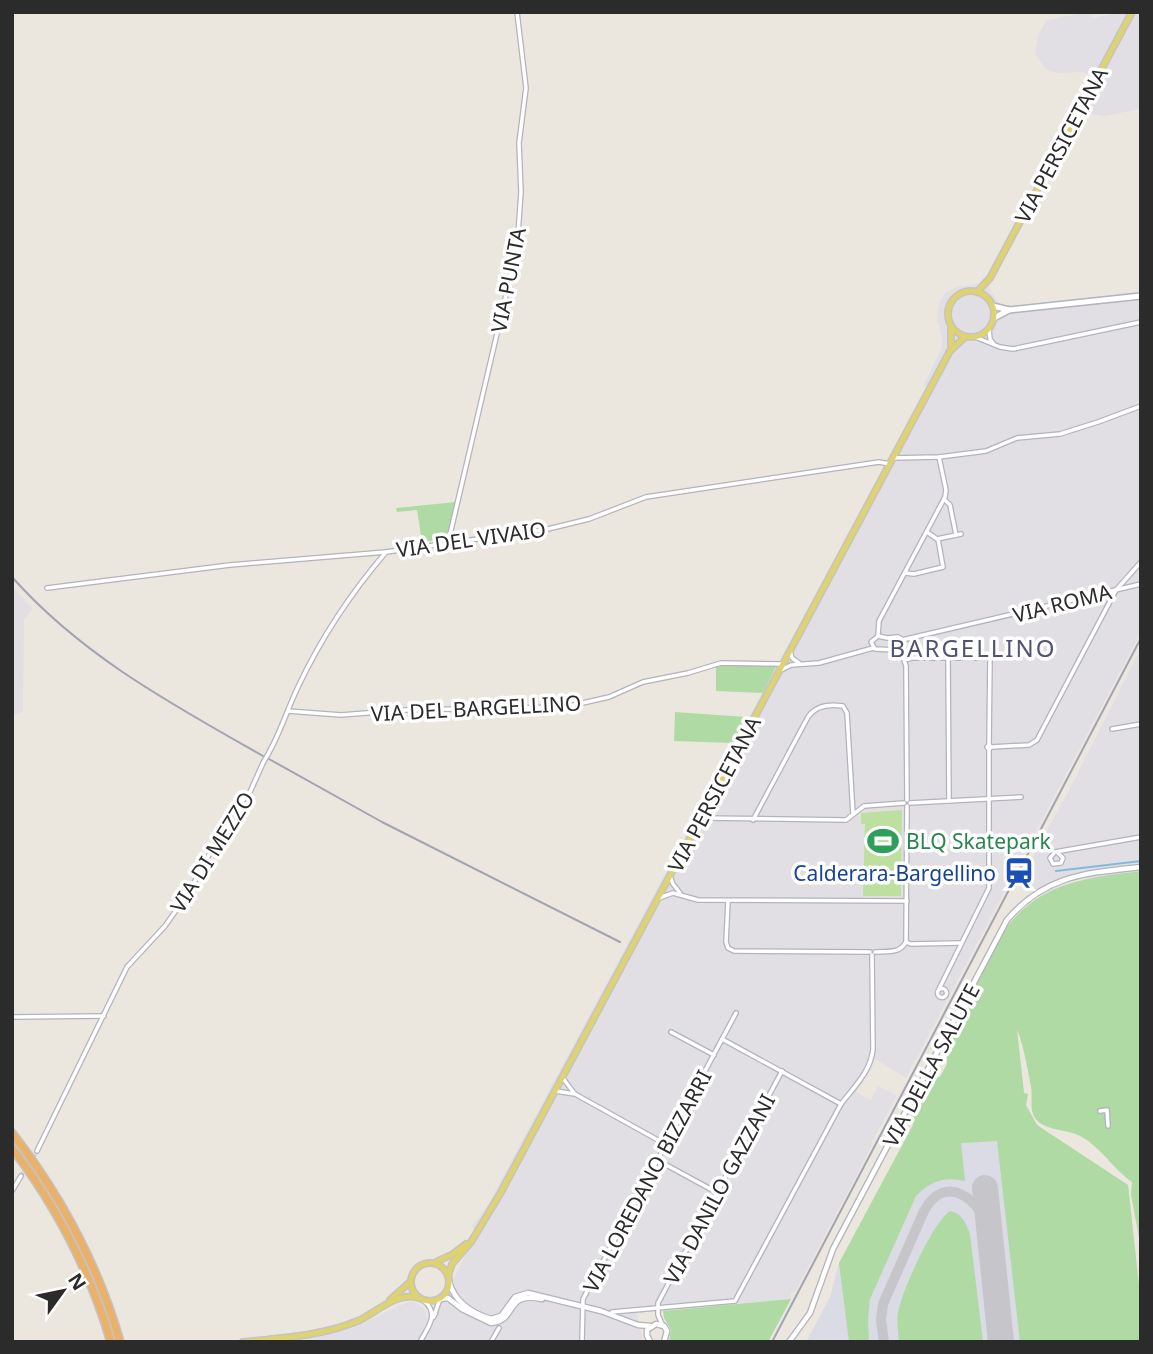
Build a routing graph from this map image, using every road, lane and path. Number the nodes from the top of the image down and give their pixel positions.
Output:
1 (517, 12) edge
2 (1132, 12) edge
3 (990, 278) junction
4 (977, 292) junction
5 (1141, 296) edge
6 (986, 297) junction
7 (993, 306) junction
8 (1009, 310) junction
9 (994, 318) junction
10 (1141, 322) edge
11 (951, 327) junction
12 (989, 329) junction
13 (965, 337) junction
14 (975, 337) junction
15 (995, 345) junction
16 (950, 351) junction
17 (1141, 406) edge
18 (939, 457) junction
19 (891, 461) junction
20 (944, 499) junction
21 (927, 532) junction
22 (938, 539) junction
23 (448, 543) junction
24 (386, 552) junction
25 (1141, 562) edge
26 (905, 573) junction
27 (1141, 584) edge
28 (47, 588) dead end
29 (1116, 590) junction
30 (878, 636) junction
31 (902, 640) junction
32 (873, 648) junction
33 (897, 650) junction
34 (790, 651) junction
35 (948, 658) junction
36 (904, 660) junction
37 (784, 664) junction
38 (801, 664) junction
39 (780, 671) junction
40 (288, 711) junction
41 (1141, 724) edge
42 (1112, 729) dead end
43 (990, 747) junction
44 (1021, 797) dead end
45 (989, 798) junction
46 (949, 801) junction
47 (907, 803) junction
48 (853, 814) junction
49 (702, 818) junction
50 (752, 820) junction
51 (1141, 837) edge
52 (1068, 850) junction
53 (1057, 852) junction
54 (1063, 857) junction
55 (1141, 867) edge
56 (670, 876) junction
57 (682, 894) junction
58 (659, 898) junction
59 (728, 900) junction
60 (906, 901) junction
61 (906, 942) junction
62 (961, 943) junction
63 (871, 954) junction
64 (939, 989) dead end
65 (736, 1013) dead end
66 (104, 1016) junction
67 (12, 1017) edge
68 (671, 1032) dead end
69 (722, 1039) junction
70 (714, 1055) junction
71 (782, 1071) junction
72 (561, 1075) junction
73 (553, 1091) junction
74 (575, 1094) junction
75 (841, 1104) junction
76 (1100, 1111) dead end
77 (1108, 1126) dead end
78 (12, 1133) edge
79 (665, 1144) junction
80 (12, 1148) edge
81 (37, 1152) tunnel mouth
82 (657, 1160) junction
83 (21, 1176) tunnel mouth
84 (12, 1191) edge
85 (717, 1193) junction
86 (476, 1235) junction
87 (434, 1263) junction
88 (449, 1279) junction
89 (410, 1282) junction
90 (422, 1299) junction
91 (440, 1299) junction
92 (563, 1302) junction
93 (382, 1307) junction
94 (582, 1307) junction
95 (657, 1307) junction
96 (612, 1312) dead end
97 (434, 1315) junction
98 (658, 1315) junction
99 (662, 1324) junction
100 (638, 1325) junction
101 (652, 1325) junction
102 (499, 1328) dead end
103 (647, 1335) junction
104 (111, 1342) edge
105 (120, 1342) edge
106 (243, 1342) edge
107 (420, 1342) edge
108 (491, 1342) edge
109 (582, 1342) edge
110 (650, 1342) edge
111 (664, 1342) edge
112 (789, 1342) edge

1 - 23 street, VIA PUNTA
2 - 3 main road, VIA PERSICETANA
3 - 4 main road, VIA PERSICETANA
3 - 6 main road, VIA PERSICETANA
4 - 6 main road
4 - 11 main road
5 - 8 main road
6 - 7 main road
7 - 8 main road
7 - 9 main road
8 - 9 main road
9 - 12 main road
10 - 15 street
11 - 13 main road
11 - 16 main road, VIA PERSICETANA
12 - 14 main road
12 - 15 street
13 - 14 main road
13 - 16 main road, VIA PERSICETANA
14 - 15 street
16 - 19 main road, VIA PERSICETANA
17 - 18 street, VIA DEL VIVAIO
18 - 19 street, VIA DEL VIVAIO
18 - 20 street
19 - 23 street, VIA DEL VIVAIO
19 - 34 main road, VIA PERSICETANA
20 - 21 street
20 - 22 street
21 - 22 street
21 - 26 street
22 - 26 street
23 - 24 street, VIA DEL VIVAIO
24 - 28 street, VIA DEL VIVAIO
24 - 40 street, VIA DI MEZZO
25 - 29 street
26 - 30 street
27 - 29 street, VIA ROMA
29 - 31 street, VIA ROMA
29 - 43 street
30 - 31 street
30 - 32 street
31 - 33 street
32 - 33 street
32 - 38 street
33 - 36 street
34 - 37 main road, VIA PERSICETANA
34 - 38 street
35 - 36 street
35 - 43 street
35 - 46 street
36 - 47 street
37 - 39 main road, VIA PERSICETANA
37 - 40 street, VIA DEL BARGELLINO
38 - 39 street
39 - 49 main road, VIA PERSICETANA
40 - 66 street, VIA DI MEZZO, bridge
41 - 42 street
43 - 45 street
44 - 45 street
45 - 46 street
45 - 62 street
46 - 47 street
47 - 48 street
47 - 60 street
48 - 50 street
48 - 50 street
49 - 50 street
49 - 56 main road, VIA PERSICETANA
51 - 52 street
52 - 53 street
52 - 54 street
53 - 54 street
53 - 54 street
55 - 112 street, VIA DELLA SALUTE
56 - 57 street
56 - 58 main road, VIA PERSICETANA
57 - 58 street
57 - 59 street
58 - 72 main road, VIA PERSICETANA
59 - 60 street
59 - 63 street
60 - 61 street
61 - 62 street
61 - 63 street
62 - 64 street
63 - 75 street
65 - 69 street, VIA LOREDANO BIZZARRI
66 - 67 street
66 - 81 street, VIA DI MEZZO
68 - 70 street, VIA LOREDANO BIZZARRI
69 - 70 street, VIA LOREDANO BIZZARRI
69 - 71 street
70 - 79 street, VIA LOREDANO BIZZARRI
71 - 75 street
71 - 85 street, VIA DANILO GAZZANI
72 - 73 main road, VIA PERSICETANA
72 - 74 street
73 - 74 street
73 - 86 main road, VIA PERSICETANA
74 - 79 street
75 - 95 street
76 - 77 street
78 - 105 highway
79 - 82 street, VIA LOREDANO BIZZARRI
80 - 104 highway
82 - 85 street
82 - 94 street, VIA LOREDANO BIZZARRI
83 - 84 street
85 - 95 street, VIA DANILO GAZZANI
86 - 87 main road, VIA PERSICETANA
86 - 88 main road, VIA PERSICETANA
87 - 88 main road
87 - 89 main road
88 - 91 main road
88 - 92 street
89 - 90 main road
89 - 93 main road
90 - 91 main road
90 - 93 main road
90 - 97 street
91 - 92 street
91 - 97 street
92 - 94 street
93 - 106 main road
94 - 100 street
94 - 109 street
95 - 96 street
95 - 98 street
97 - 107 street
98 - 99 street
98 - 101 street
99 - 101 street
99 - 111 street
100 - 101 street
100 - 103 street
101 - 103 street
102 - 108 street
103 - 110 street

